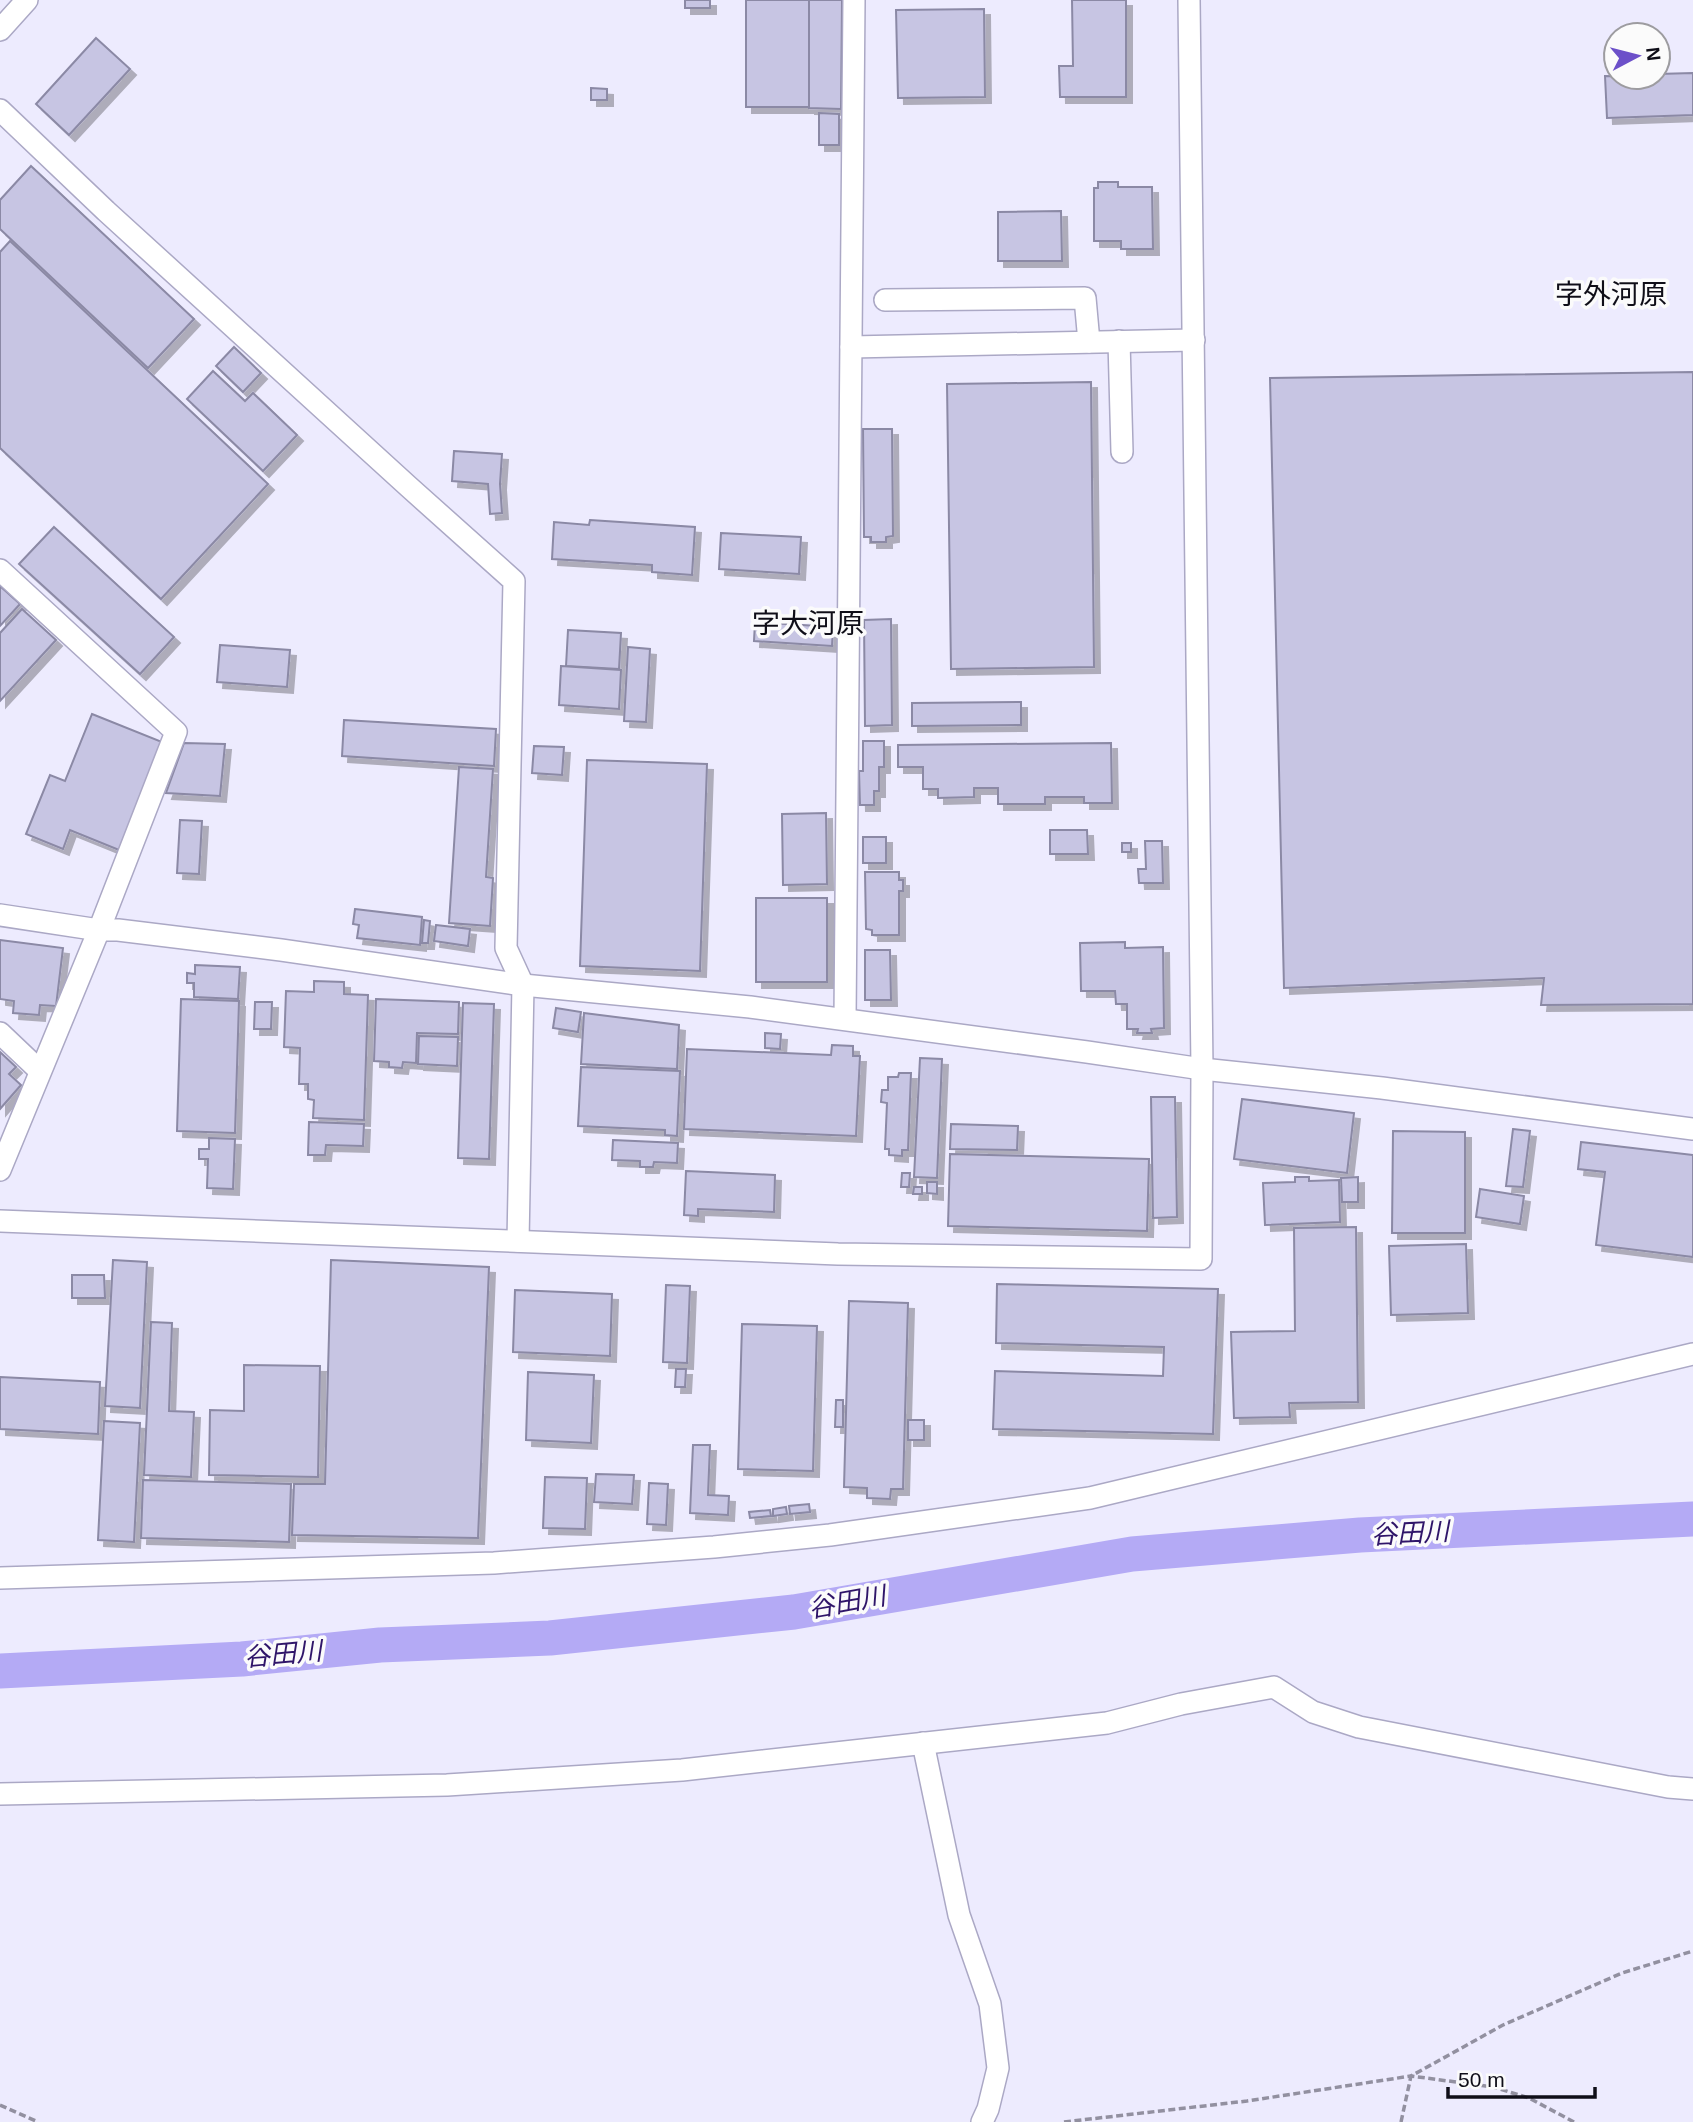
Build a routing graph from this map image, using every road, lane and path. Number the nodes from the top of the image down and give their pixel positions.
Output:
1 (27, 0) edge
2 (854, 0) edge
3 (1189, 0) edge
4 (0, 30) edge
5 (0, 110) edge
6 (885, 300) dead end
7 (1194, 340) junction
8 (1119, 341) junction
9 (1088, 342) junction
10 (851, 346) junction
11 (1122, 453) dead end
12 (0, 570) edge
13 (0, 915) edge
14 (99, 930) junction
15 (523, 985) junction
16 (845, 1020) junction
17 (0, 1032) edge
18 (1202, 1069) junction
19 (40, 1071) junction
20 (1693, 1129) edge
21 (0, 1170) edge
22 (0, 1221) edge
23 (518, 1241) junction
24 (1693, 1354) edge
25 (0, 1578) edge
26 (923, 1743) junction
27 (1693, 1789) edge
28 (0, 1794) edge
29 (1693, 1951) edge
30 (1411, 2076) junction
31 (0, 2105) edge
32 (38, 2122) edge
33 (982, 2122) edge
34 (1064, 2122) edge
35 (1401, 2122) edge
36 (1574, 2122) edge

1 - 4 street
2 - 10 street
3 - 7 street
5 - 15 street
6 - 9 street
7 - 8 street
7 - 18 street
8 - 9 street
8 - 11 street
9 - 10 street
10 - 16 street
12 - 14 street
13 - 14 street
14 - 15 street
14 - 19 street
15 - 16 street
15 - 23 street
16 - 18 street
17 - 19 street
18 - 20 street
18 - 23 street
19 - 21 street
22 - 23 street
24 - 25 street
26 - 27 street
26 - 28 street
26 - 33 street
29 - 30 path
30 - 34 path
30 - 35 path
30 - 36 path
31 - 32 path

